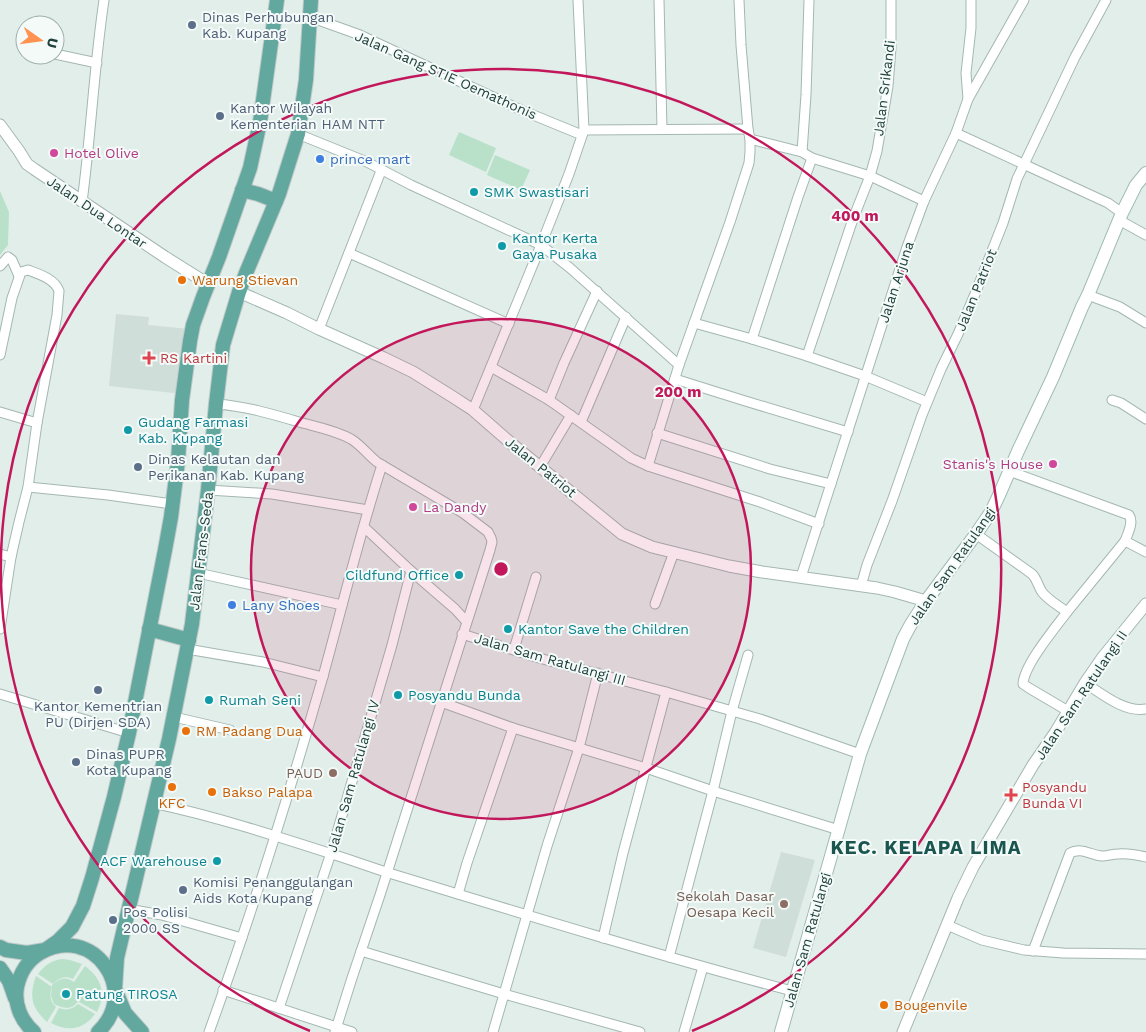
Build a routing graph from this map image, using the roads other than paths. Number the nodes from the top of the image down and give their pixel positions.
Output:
1 (104, 0) edge
2 (277, 0) edge
3 (311, 0) edge
4 (578, 0) edge
5 (659, 0) edge
6 (739, 0) edge
7 (809, 0) edge
8 (891, 0) edge
9 (971, 0) edge
10 (1024, 0) edge
11 (1106, 0) edge
12 (310, 17) junction
13 (65, 56) edge
14 (96, 63) junction
15 (968, 98) junction
16 (0, 125) edge
17 (662, 129) junction
18 (748, 129) junction
19 (583, 132) junction
20 (956, 133) junction
21 (298, 134) junction
22 (750, 139) junction
23 (802, 152) junction
24 (812, 158) junction
25 (1024, 164) junction
26 (381, 171) junction
27 (1145, 175) edge
28 (870, 176) junction
29 (242, 190) junction
30 (276, 201) junction
31 (924, 201) junction
32 (82, 202) junction
33 (1121, 216) junction
34 (1146, 235) edge
35 (541, 245) junction
36 (349, 253) junction
37 (0, 266) edge
38 (19, 276) junction
39 (208, 284) junction
40 (239, 292) junction
41 (597, 292) junction
42 (1088, 295) junction
43 (626, 318) junction
44 (694, 323) junction
45 (1146, 323) edge
46 (509, 324) junction
47 (319, 329) junction
48 (752, 339) junction
49 (0, 355) edge
50 (807, 356) junction
51 (679, 365) junction
52 (491, 367) junction
53 (865, 376) junction
54 (675, 379) junction
55 (549, 400) junction
56 (1112, 400) dead end
57 (927, 402) junction
58 (216, 404) junction
59 (473, 410) junction
60 (0, 412) edge
61 (571, 415) junction
62 (1146, 419) edge
63 (36, 422) junction
64 (581, 422) junction
65 (848, 432) junction
66 (657, 433) junction
67 (382, 465) junction
68 (540, 466) junction
69 (648, 466) junction
70 (1009, 471) junction
71 (830, 484) junction
72 (28, 487) junction
73 (208, 490) junction
74 (172, 504) junction
75 (368, 510) junction
76 (819, 524) junction
77 (364, 527) junction
78 (976, 534) junction
79 (1125, 541) junction
80 (674, 552) junction
81 (1146, 552) edge
82 (0, 554) edge
83 (12, 557) junction
84 (411, 571) junction
85 (198, 573) junction
86 (536, 577) dead end
87 (801, 577) junction
88 (861, 586) junction
89 (926, 601) junction
90 (655, 604) dead end
91 (1146, 604) edge
92 (342, 605) junction
93 (1067, 612) junction
94 (466, 621) junction
95 (0, 629) edge
96 (149, 629) junction
97 (462, 634) junction
98 (188, 645) junction
99 (514, 649) junction
100 (748, 655) dead end
101 (598, 673) junction
102 (323, 677) junction
103 (1085, 683) junction
104 (666, 692) junction
105 (0, 694) edge
106 (441, 702) junction
107 (1146, 709) edge
108 (732, 711) junction
109 (1068, 711) junction
110 (174, 717) junction
111 (513, 728) junction
112 (230, 730) dead end
113 (130, 733) junction
114 (580, 748) junction
115 (860, 754) junction
116 (646, 768) junction
117 (713, 790) junction
118 (153, 803) junction
119 (839, 830) junction
120 (275, 836) junction
121 (331, 854) junction
122 (1146, 857) edge
123 (388, 873) junction
124 (458, 894) junction
125 (128, 909) junction
126 (527, 915) junction
127 (947, 925) junction
128 (242, 938) junction
129 (603, 938) junction
130 (0, 948) edge
131 (45, 950) junction
132 (361, 951) junction
133 (1033, 951) junction
134 (1146, 954) edge
135 (669, 957) junction
136 (703, 967) junction
137 (0, 968) edge
138 (114, 989) junction
139 (223, 990) junction
140 (792, 991) junction
141 (504, 994) junction
142 (279, 1008) junction
143 (19, 1010) junction
144 (336, 1029) edge
145 (26, 1032) edge
146 (34, 1032) edge
147 (98, 1032) edge
148 (142, 1032) edge
149 (209, 1032) edge
150 (352, 1032) edge
151 (493, 1032) edge
152 (640, 1032) edge
153 (684, 1032) edge
154 (781, 1032) edge
155 (903, 1032) edge

1 - 14 street
2 - 29 main road
3 - 12 main road, Jalan Frans-Seda
4 - 19 street
5 - 17 street
6 - 18 street
7 - 23 street
8 - 28 street, Jalan Srikandi
9 - 15 street
10 - 15 street, Jalan Arjuna
11 - 25 street, Jalan Patriot
12 - 19 street, Jalan Gang STIE Oemathonis
12 - 21 main road, Jalan Frans-Seda
13 - 14 street
14 - 32 street
15 - 20 street, Jalan Arjuna
16 - 32 street, Jalan Dua Lontar
17 - 18 street
17 - 19 street
18 - 22 street
19 - 35 street
20 - 25 street
20 - 31 street, Jalan Arjuna
21 - 26 street
21 - 30 main road, Jalan Frans-Seda
22 - 23 street
22 - 44 street
23 - 24 street
24 - 28 street
24 - 48 street
25 - 33 street
25 - 57 street, Jalan Patriot
26 - 35 street
26 - 36 street
27 - 33 main road, Jalan Sam Ratulangi
28 - 31 street
28 - 50 street, Jalan Srikandi
29 - 30 main road
29 - 39 main road
30 - 40 main road, Jalan Frans-Seda
31 - 53 street, Jalan Arjuna
32 - 39 street, Jalan Dua Lontar
33 - 34 street
33 - 42 main road, Jalan Sam Ratulangi
35 - 41 street
35 - 46 street
36 - 46 street
36 - 47 street
37 - 38 street
38 - 49 street
38 - 63 street
39 - 74 main road
40 - 47 street, Jalan Patriot
40 - 58 main road, Jalan Frans-Seda
41 - 43 street
41 - 55 street
42 - 45 street
42 - 70 main road, Jalan Sam Ratulangi
43 - 51 street
43 - 64 street
44 - 48 street
44 - 51 street
46 - 52 street
47 - 59 street, Jalan Patriot
48 - 50 street
50 - 53 street
51 - 54 street
52 - 55 street
52 - 59 street
53 - 57 street
53 - 65 street, Jalan Arjuna
54 - 65 street
54 - 66 street
55 - 61 street
56 - 62 street
57 - 88 street, Jalan Patriot
58 - 67 street, Jalan Sam Ratulangi III
58 - 73 main road, Jalan Frans-Seda
59 - 68 street, Jalan Patriot
60 - 63 street
61 - 64 street
61 - 68 street
63 - 72 street
64 - 69 street
65 - 71 street, Jalan Arjuna
66 - 69 street
66 - 71 street
67 - 75 street
67 - 94 street, Jalan Sam Ratulangi III
68 - 80 street, Jalan Patriot
69 - 76 street
70 - 78 main road, Jalan Sam Ratulangi
70 - 79 street
71 - 76 street, Jalan Arjuna
72 - 74 street
72 - 83 street
73 - 75 street
73 - 85 main road, Jalan Frans-Seda
74 - 96 main road
75 - 77 street
76 - 87 street, Jalan Arjuna
77 - 84 street
77 - 92 street
78 - 89 main road, Jalan Sam Ratulangi
78 - 93 street
79 - 81 street
79 - 93 street
80 - 87 street, Jalan Patriot
80 - 90 street
82 - 83 street
83 - 95 street
84 - 94 street
84 - 121 street, Jalan Sam Ratulangi IV
85 - 92 street
85 - 98 main road, Jalan Frans-Seda
86 - 99 street
87 - 88 street, Jalan Patriot
88 - 89 street, Jalan Patriot
89 - 115 main road, Jalan Sam Ratulangi
91 - 103 street, Jalan Sam Ratulangi II
92 - 102 street
93 - 109 street
94 - 97 street, Jalan Sam Ratulangi III
96 - 98 main road
96 - 113 main road
97 - 99 street, Jalan Sam Ratulangi III
97 - 106 street
98 - 102 street
98 - 110 main road, Jalan Frans-Seda
99 - 101 street, Jalan Sam Ratulangi III
100 - 108 street
101 - 104 street, Jalan Sam Ratulangi III
101 - 114 street
102 - 120 street
103 - 107 street
103 - 109 street, Jalan Sam Ratulangi II
104 - 108 street, Jalan Sam Ratulangi III
104 - 116 street
105 - 113 street
106 - 111 street
106 - 123 street
108 - 115 street, Jalan Sam Ratulangi III
108 - 117 street
109 - 127 street, Jalan Sam Ratulangi II
110 - 112 street
110 - 118 main road, Jalan Frans-Seda
111 - 114 street
111 - 124 street
113 - 131 main road
114 - 116 street
114 - 126 street
115 - 119 main road, Jalan Sam Ratulangi
116 - 117 street
116 - 129 street
117 - 119 street
117 - 135 street
118 - 120 street
118 - 125 main road, Jalan Frans-Seda
119 - 140 main road, Jalan Sam Ratulangi
120 - 121 street
120 - 128 street
121 - 123 street
121 - 142 street, Jalan Sam Ratulangi IV
122 - 133 street
123 - 124 street
123 - 132 street
124 - 126 street
125 - 128 street
125 - 138 main road, Jalan Frans-Seda
126 - 129 street
126 - 141 street
127 - 133 street
127 - 155 street, Jalan Sam Ratulangi II
128 - 139 street
129 - 135 street
130 - 131 main road
131 - 138 main road
131 - 143 main road
132 - 141 street
132 - 144 street
133 - 134 street
135 - 136 street
136 - 140 street
136 - 153 street
137 - 143 main road
138 - 147 main road, Jalan Frans-Seda
138 - 148 main road
139 - 142 street
139 - 149 street
140 - 154 main road, Jalan Sam Ratulangi
141 - 151 street
141 - 152 street
142 - 144 street
143 - 145 main road
143 - 146 main road
144 - 150 street

